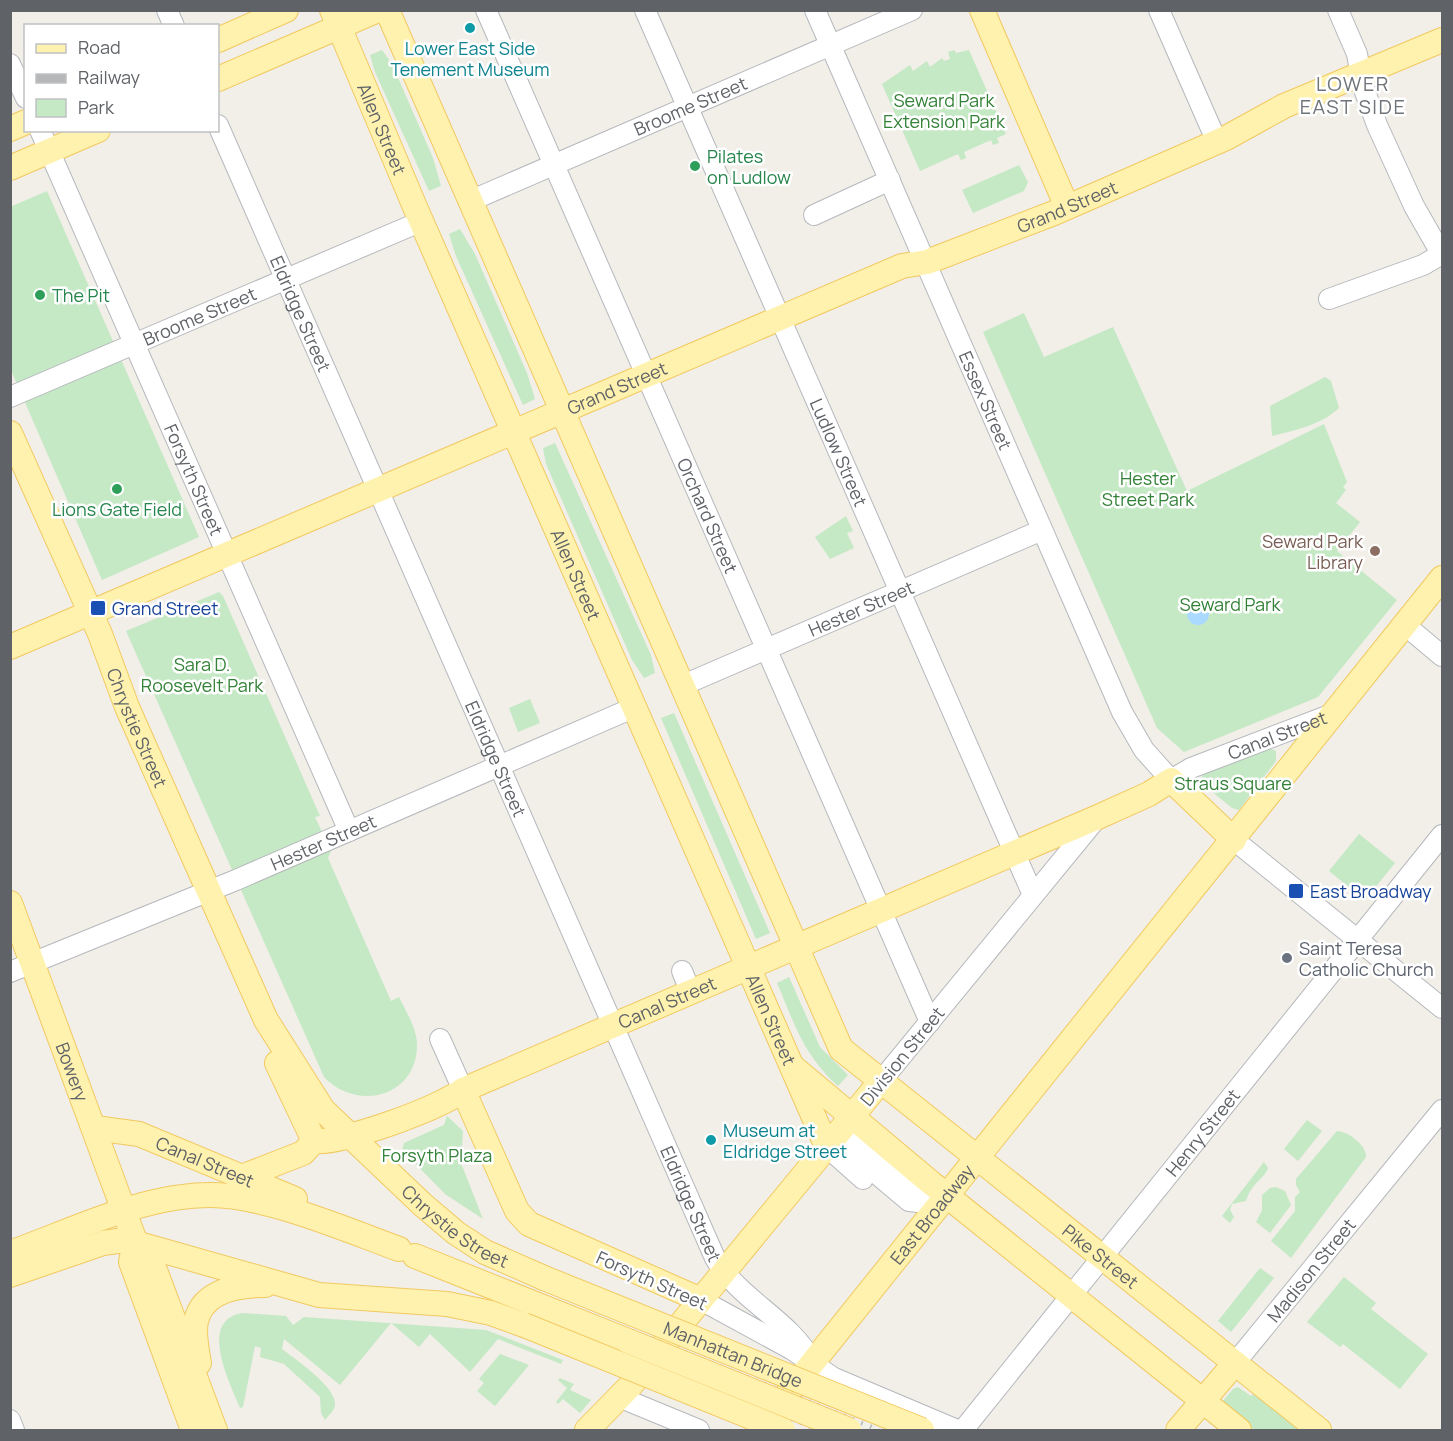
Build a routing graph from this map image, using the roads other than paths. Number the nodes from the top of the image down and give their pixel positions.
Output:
1 (167, 10) edge
2 (286, 10) edge
3 (378, 10) edge
4 (387, 10) edge
5 (486, 10) edge
6 (645, 10) edge
7 (815, 10) edge
8 (912, 10) edge
9 (982, 10) edge
10 (1159, 10) edge
11 (1338, 10) edge
12 (336, 19) edge
13 (173, 24) edge
14 (219, 40) edge
15 (1443, 40) edge
16 (831, 45) junction
17 (1443, 52) edge
18 (10, 64) edge
19 (219, 78) edge
20 (1362, 80) junction
21 (24, 94) edge
22 (688, 107) junction
23 (24, 123) edge
24 (219, 127) edge
25 (10, 129) edge
26 (88, 132) edge
27 (1221, 140) junction
28 (44, 141) edge
29 (554, 164) junction
30 (10, 168) edge
31 (890, 180) junction
32 (470, 201) junction
33 (1067, 207) junction
34 (814, 215) dead end
35 (422, 222) junction
36 (1442, 255) edge
37 (927, 262) junction
38 (286, 280) junction
39 (1329, 299) dead end
40 (781, 318) junction
41 (134, 345) junction
42 (647, 376) junction
43 (10, 397) edge
44 (564, 412) junction
45 (10, 433) edge
46 (514, 433) junction
47 (379, 492) junction
48 (1042, 530) junction
49 (227, 557) junction
50 (1443, 578) edge
51 (899, 592) junction
52 (91, 614) junction
53 (1405, 625) junction
54 (10, 647) edge
55 (766, 649) junction
56 (1443, 656) edge
57 (681, 686) junction
58 (634, 707) junction
59 (1335, 713) junction
60 (499, 765) junction
61 (1172, 780) junction
62 (1098, 817) junction
63 (349, 831) junction
64 (1443, 835) edge
65 (1234, 840) junction
66 (1015, 852) junction
67 (208, 891) junction
68 (1033, 895) junction
69 (10, 903) edge
70 (881, 910) junction
71 (1358, 940) junction
72 (795, 948) junction
73 (33, 963) junction
74 (749, 968) junction
75 (682, 971) dead end
76 (10, 972) edge
77 (691, 993) junction
78 (1443, 1008) edge
79 (266, 1020) junction
80 (930, 1022) junction
81 (614, 1026) junction
82 (440, 1039) dead end
83 (792, 1066) junction
84 (881, 1082) junction
85 (463, 1090) junction
86 (1443, 1110) edge
87 (853, 1116) junction
88 (95, 1128) junction
89 (349, 1135) junction
90 (314, 1141) junction
91 (835, 1146) junction
92 (977, 1158) junction
93 (244, 1176) junction
94 (947, 1197) junction
95 (125, 1211) junction
96 (922, 1227) junction
97 (349, 1231) junction
98 (135, 1241) junction
99 (10, 1253) edge
100 (1103, 1258) junction
101 (724, 1272) junction
102 (10, 1275) edge
103 (544, 1278) joint
104 (281, 1285) junction
105 (1072, 1297) junction
106 (701, 1300) junction
107 (813, 1363) junction
108 (1234, 1363) junction
109 (202, 1395) junction
110 (619, 1397) junction
111 (1202, 1401) junction
112 (10, 1420) edge
113 (14, 1431) edge
114 (193, 1431) edge
115 (215, 1431) edge
116 (587, 1431) edge
117 (699, 1431) edge
118 (759, 1431) edge
119 (783, 1431) edge
120 (849, 1431) edge
121 (922, 1431) edge
122 (957, 1431) edge
123 (963, 1431) edge
124 (1178, 1431) edge
125 (1239, 1431) edge
126 (1319, 1431) edge

1 - 13 street
2 - 14 main road
3 - 12 main road
4 - 32 main road
5 - 29 street, Orchard Street
6 - 22 street, Ludlow Street
7 - 16 street, Essex Street
8 - 16 street, Broome Street
9 - 33 main road
10 - 27 street
11 - 20 street
12 - 19 main road
12 - 35 main road, Allen Street
15 - 20 main road, Grand Street
16 - 22 street, Broome Street
16 - 31 street, Essex Street
17 - 20 main road, Grand Street
18 - 21 street
20 - 27 main road, Grand Street
20 - 36 street
22 - 29 street, Broome Street
22 - 40 street, Ludlow Street
23 - 25 main road
24 - 38 street, Eldridge Street
26 - 28 main road
27 - 33 main road, Grand Street
28 - 30 main road
28 - 41 street, Forsyth Street
29 - 32 street, Broome Street
29 - 42 street, Orchard Street
31 - 34 street
31 - 37 street, Essex Street
32 - 44 main road
33 - 37 main road, Grand Street
35 - 38 street, Broome Street
35 - 46 main road, Allen Street
36 - 39 street
37 - 40 main road, Grand Street
37 - 48 street, Essex Street
38 - 41 street, Broome Street
38 - 47 street, Eldridge Street
40 - 42 main road, Grand Street
40 - 51 street, Ludlow Street
41 - 43 street, Broome Street
41 - 49 street, Forsyth Street
42 - 44 main road, Grand Street
42 - 55 street, Orchard Street
44 - 46 main road, Grand Street
44 - 57 main road
45 - 52 main road, Chrystie Street
46 - 47 main road, Grand Street
46 - 58 main road, Allen Street
47 - 49 main road, Grand Street
47 - 60 street, Eldridge Street
48 - 51 street, Hester Street
48 - 61 street, Essex Street
49 - 52 main road, Grand Street
49 - 63 street, Forsyth Street
50 - 53 main road, East Broadway
51 - 55 street, Hester Street
51 - 66 street, Ludlow Street
52 - 54 main road, Grand Street
52 - 67 main road, Chrystie Street
53 - 56 street
53 - 59 main road, East Broadway
55 - 57 street, Hester Street
55 - 70 street, Orchard Street
57 - 72 main road
58 - 60 street, Hester Street
58 - 74 main road, Allen Street
59 - 61 street, Canal Street
59 - 65 main road, East Broadway
60 - 63 street, Hester Street
60 - 81 street, Eldridge Street
61 - 62 main road, Canal Street
61 - 65 main road
62 - 66 main road, Canal Street
62 - 68 street, Division Street
63 - 67 street, Hester Street
64 - 71 street, Henry Street
65 - 71 street
65 - 92 main road, East Broadway
66 - 68 street, Ludlow Street
66 - 70 main road, Canal Street
67 - 73 street, Hester Street
67 - 79 main road, Chrystie Street
68 - 80 street, Division Street
69 - 73 main road, Bowery
70 - 72 main road, Canal Street
70 - 80 street, Orchard Street
71 - 78 street
71 - 100 street, Henry Street
72 - 74 main road, Canal Street
72 - 84 main road
73 - 76 street, Hester Street
73 - 88 main road, Bowery
74 - 77 main road, Canal Street
74 - 83 main road, Allen Street
75 - 77 street
77 - 81 main road, Canal Street
79 - 89 main road, Chrystie Street
79 - 90 main road, Chrystie Street
80 - 84 street, Division Street
81 - 85 main road, Canal Street
81 - 101 street, Eldridge Street
82 - 85 street, Forsyth Street
83 - 87 main road, Allen Street
83 - 91 main road
84 - 87 main road, Division Street
84 - 92 main road, Pike Street
85 - 89 main road, Canal Street
85 - 106 main road, Forsyth Street
86 - 108 street, Madison Street
87 - 91 main road, Division Street
87 - 94 main road
88 - 93 main road, Canal Street
88 - 95 main road, Bowery
89 - 90 main road, Canal Street
89 - 103 main road, Chrystie Street
90 - 93 main road, Canal Street
91 - 96 street
91 - 101 main road, Division Street
92 - 94 main road, East Broadway
92 - 100 main road, Pike Street
93 - 97 main road
94 - 96 main road, East Broadway
94 - 105 main road
95 - 97 main road, Canal Street
95 - 98 main road, Bowery
95 - 99 main road, Canal Street
96 - 107 main road, East Broadway
97 - 120 main road, Canal Street, bridge
98 - 102 main road
98 - 104 main road
98 - 109 main road, Bowery
98 - 114 main road, Bowery
100 - 105 street, Henry Street
100 - 108 main road, Pike Street
101 - 106 main road, Division Street
101 - 107 street, Eldridge Street
103 - 121 main road, Manhattan Bridge, bridge
104 - 109 main road
104 - 119 main road, bridge
105 - 111 main road
105 - 123 street, Henry Street
106 - 107 street, Forsyth Street
106 - 110 main road, Division Street
107 - 118 main road, East Broadway
107 - 122 street, Forsyth Street
108 - 111 main road, Madison Street
108 - 126 main road, Pike Street
109 - 115 main road, Bowery
110 - 116 main road, Division Street
110 - 117 street
111 - 124 main road, Madison Street
111 - 125 main road
112 - 113 street

